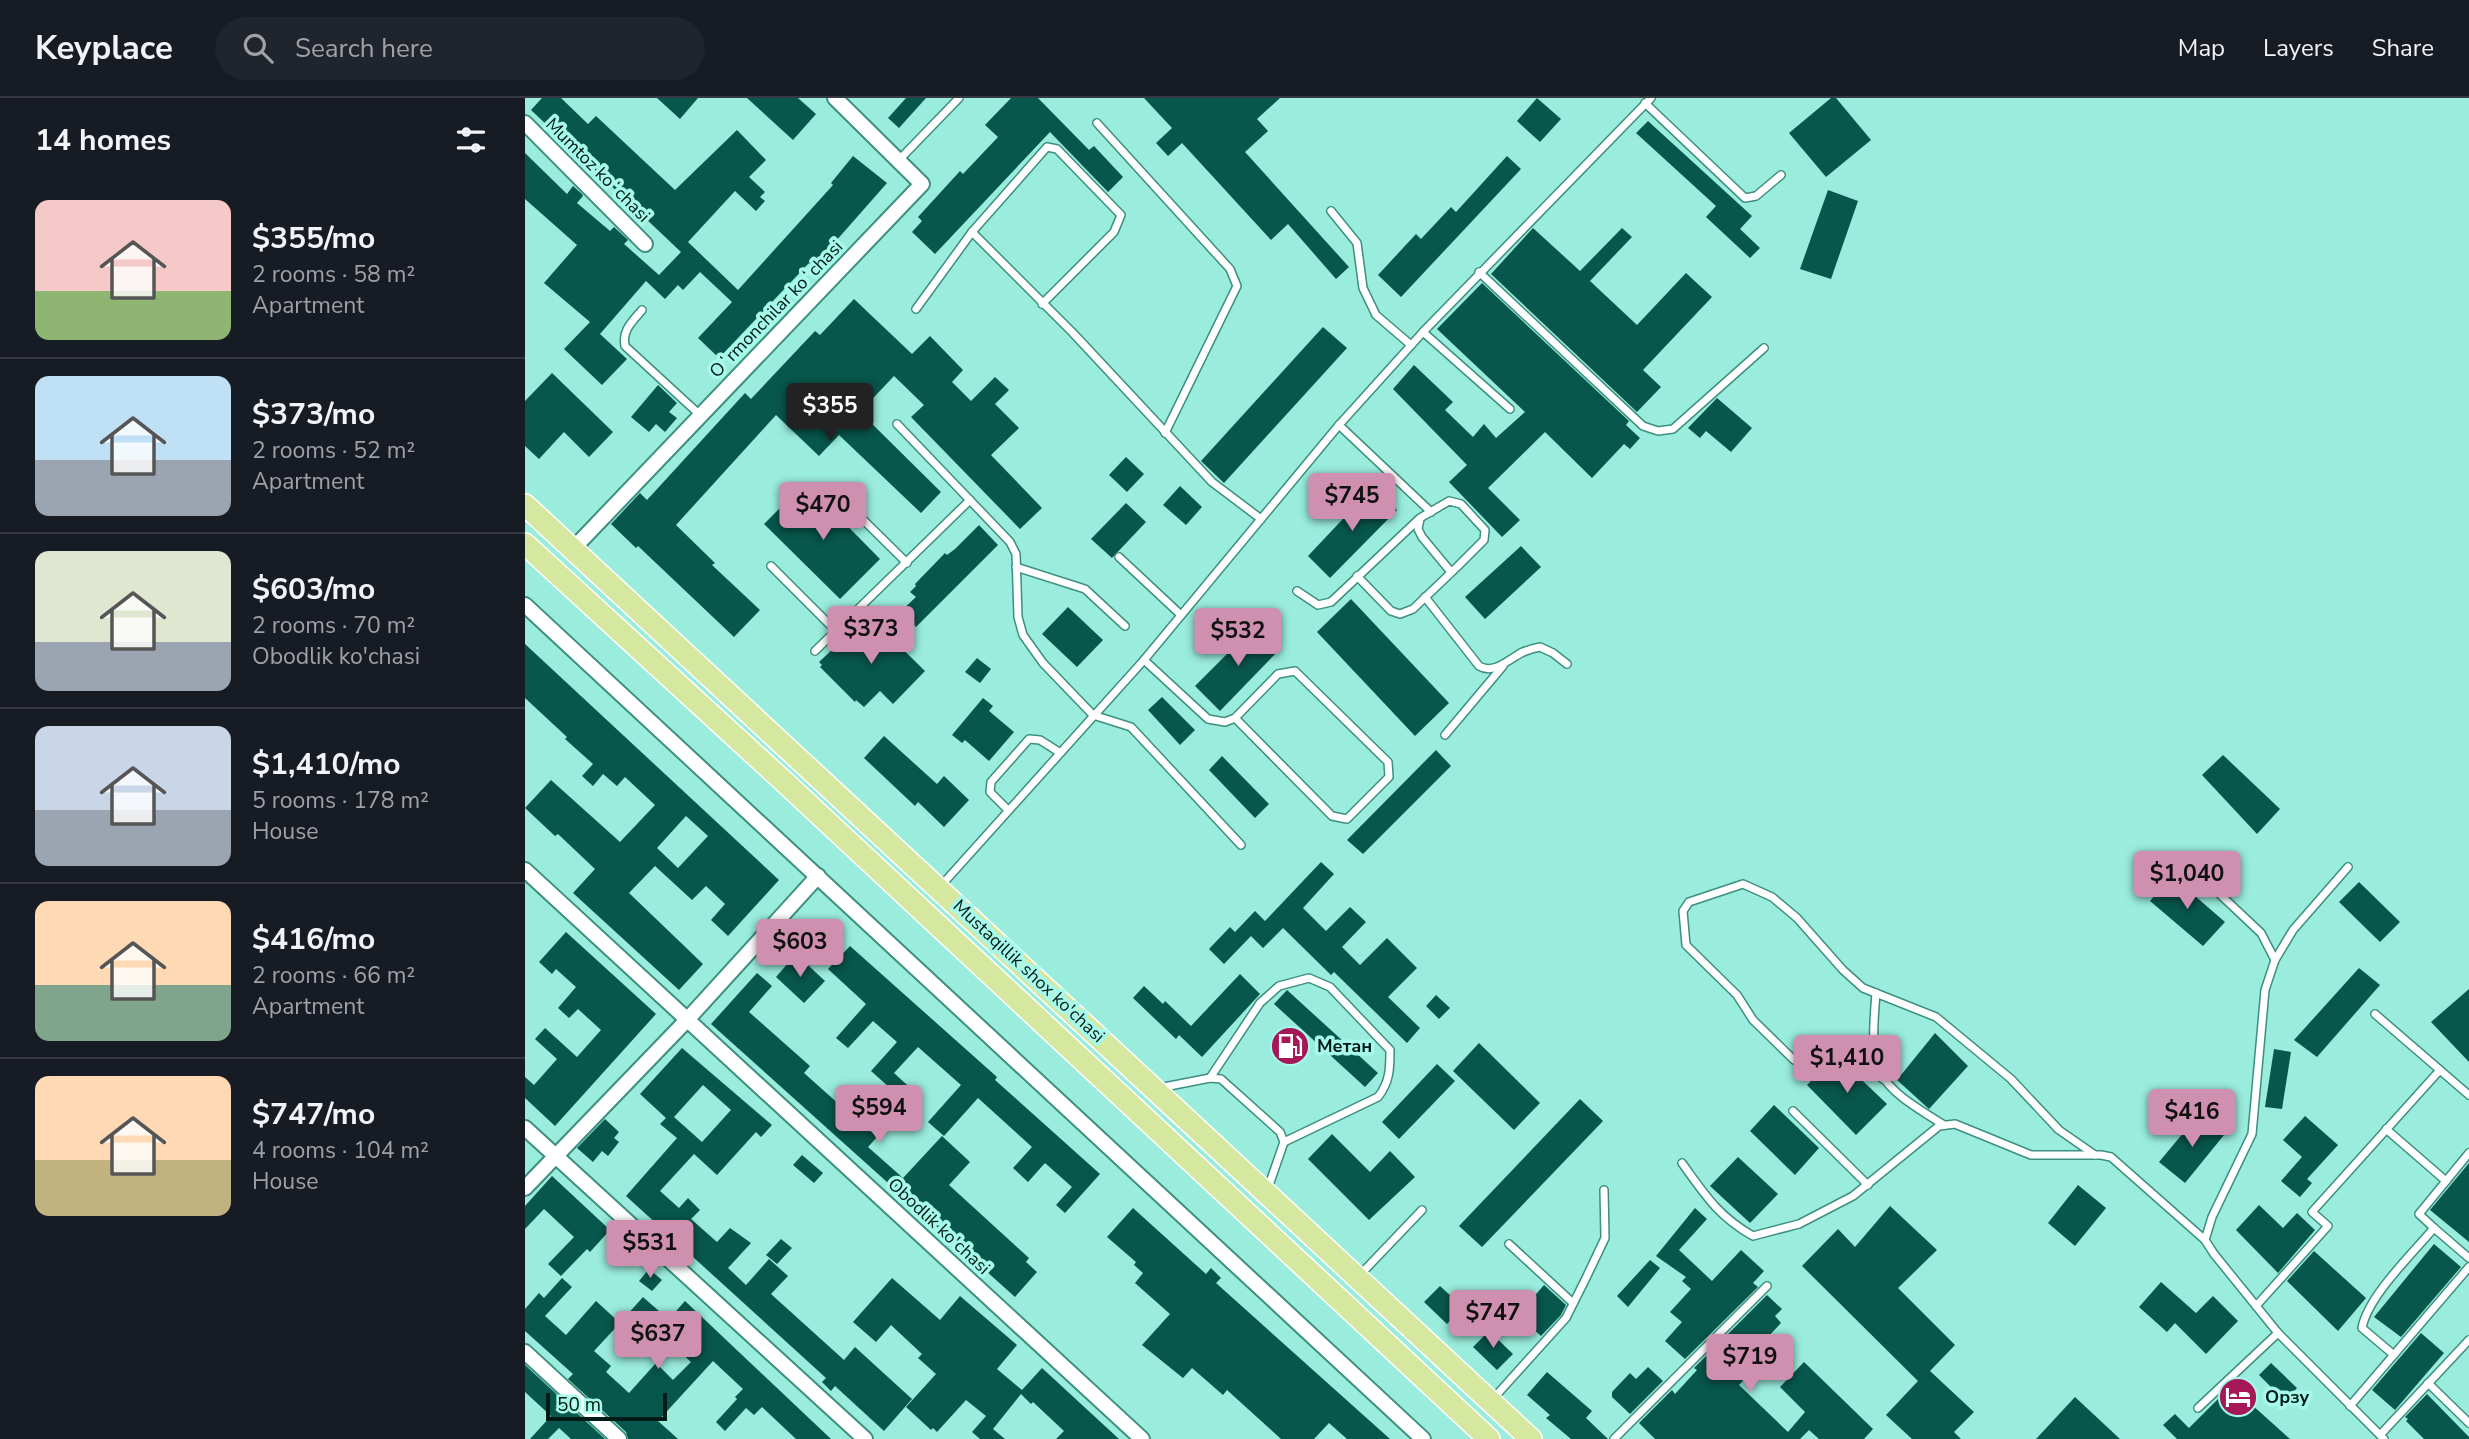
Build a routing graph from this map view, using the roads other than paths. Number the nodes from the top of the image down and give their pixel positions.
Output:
1 (835, 98) edge
2 (959, 98) edge
3 (1648, 101) edge
4 (525, 123) edge
5 (1097, 123) dead end
6 (899, 160) junction
7 (1781, 175) dead end
8 (1331, 211) dead end
9 (972, 232) junction
10 (645, 244) dead end
11 (1479, 272) junction
12 (1042, 303) junction
13 (916, 309) dead end
14 (642, 310) dead end
15 (1423, 332) junction
16 (1411, 345) junction
17 (1764, 348) dead end
18 (1510, 410) dead end
19 (700, 416) junction
20 (897, 424) dead end
21 (1339, 425) junction
22 (1165, 433) junction
23 (832, 489) dead end
24 (970, 500) junction
25 (525, 505) edge
26 (1431, 512) junction
27 (1420, 518) junction
28 (1261, 519) junction
29 (525, 544) edge
30 (572, 550) junction
31 (1119, 557) dead end
32 (907, 563) junction
33 (771, 566) dead end
34 (1016, 567) junction
35 (1451, 572) junction
36 (1357, 576) junction
37 (1297, 591) dead end
38 (1425, 597) junction
39 (525, 605) edge
40 (1181, 615) junction
41 (1125, 626) dead end
42 (836, 631) junction
43 (814, 651) dead end
44 (1144, 660) junction
45 (1507, 662) junction
46 (1567, 664) dead end
47 (1093, 715) junction
48 (1235, 718) junction
49 (1445, 735) dead end
50 (1059, 752) junction
51 (798, 758) junction
52 (779, 777) junction
53 (1009, 810) junction
54 (1241, 845) dead end
55 (2348, 867) dead end
56 (525, 870) edge
57 (818, 876) junction
58 (2210, 886) dead end
59 (939, 888) junction
60 (2275, 960) junction
61 (1876, 993) junction
62 (2375, 1014) dead end
63 (687, 1021) junction
64 (2439, 1070) junction
65 (1210, 1078) junction
66 (1883, 1079) junction
67 (1155, 1089) junction
68 (2469, 1095) edge
69 (1793, 1111) dead end
70 (1944, 1126) junction
71 (525, 1128) edge
72 (2386, 1129) junction
73 (1283, 1142) junction
74 (2469, 1153) edge
75 (2095, 1154) junction
76 (556, 1157) junction
77 (1682, 1163) dead end
78 (2446, 1181) junction
79 (1868, 1185) junction
80 (525, 1188) edge
81 (1604, 1190) dead end
82 (1267, 1192) junction
83 (1422, 1210) dead end
84 (2434, 1228) junction
85 (2205, 1240) junction
86 (1509, 1244) dead end
87 (2469, 1258) edge
88 (2469, 1267) edge
89 (1358, 1277) junction
90 (1767, 1286) dead end
91 (1573, 1303) junction
92 (2256, 1306) junction
93 (2279, 1333) junction
94 (2469, 1340) edge
95 (525, 1352) edge
96 (2394, 1355) junction
97 (2428, 1383) junction
98 (1491, 1401) junction
99 (2350, 1406) junction
100 (2198, 1408) dead end
101 (2469, 1423) edge
102 (2382, 1437) edge
103 (619, 1439) edge
104 (865, 1439) edge
105 (1142, 1439) edge
106 (1423, 1439) edge
107 (1489, 1439) edge
108 (1531, 1439) edge
109 (1614, 1439) edge

1 - 6 street, Oʻrmonchilar koʻchasi
2 - 6 lane
3 - 7 lane
3 - 11 lane
4 - 10 street, Mumtoz koʻchasi
5 - 22 lane
6 - 19 street, Oʻrmonchilar koʻchasi
8 - 16 lane
9 - 12 lane
9 - 12 lane
9 - 13 lane
11 - 15 lane
11 - 17 lane
12 - 22 lane
14 - 19 lane
15 - 16 lane
15 - 18 lane
16 - 21 lane
19 - 30 street, Oʻrmonchilar koʻchasi
20 - 24 lane
21 - 26 lane
21 - 28 lane
22 - 28 lane
23 - 32 lane
24 - 32 lane
24 - 34 lane
25 - 30 main road, Mustaqillik shox ko'chasi
26 - 27 lane
26 - 35 lane
27 - 35 lane
27 - 36 lane
28 - 40 lane
29 - 52 main road, Mustaqillik shox ko'chasi
30 - 51 main road, Mustaqillik shox ko'chasi
31 - 40 lane
32 - 42 lane
33 - 42 lane
34 - 41 lane
34 - 47 lane
35 - 38 lane
36 - 37 lane
36 - 38 lane
38 - 45 lane
39 - 57 street
40 - 44 lane
42 - 43 lane
44 - 47 lane
44 - 48 lane
45 - 46 lane
45 - 49 lane
47 - 50 lane
47 - 54 lane
48 - 48 lane
50 - 53 lane
50 - 53 lane
51 - 52 main road
51 - 59 main road, Mustaqillik shox ko'chasi
52 - 107 main road, Mustaqillik shox ko'chasi
53 - 59 lane
55 - 60 lane
56 - 63 street, Obodlik ko'chasi
57 - 63 street
57 - 106 street
58 - 60 lane
59 - 67 main road, Mustaqillik shox ko'chasi
60 - 85 lane
61 - 66 lane
61 - 66 lane
61 - 75 lane
62 - 64 lane
63 - 76 street
63 - 105 street, Obodlik ko'chasi
64 - 68 lane
64 - 72 lane
65 - 67 lane
65 - 73 lane
65 - 73 lane
66 - 70 lane
67 - 82 main road, Mustaqillik shox ko'chasi
69 - 79 lane
70 - 75 lane
70 - 79 lane
71 - 76 street
72 - 78 lane
72 - 92 lane
73 - 82 lane
74 - 78 lane
75 - 85 lane
76 - 80 street
76 - 104 street
77 - 79 lane
78 - 84 lane
81 - 91 lane
82 - 89 main road, Mustaqillik shox ko'chasi
83 - 89 lane
84 - 87 lane
84 - 96 lane
85 - 92 lane
86 - 91 lane
88 - 96 lane
89 - 98 main road, Mustaqillik shox ko'chasi
90 - 109 lane
91 - 98 lane
92 - 93 lane
93 - 99 lane
93 - 100 lane
94 - 97 lane
95 - 103 street
96 - 99 lane
97 - 101 lane
97 - 102 lane
98 - 108 main road, Mustaqillik shox ko'chasi
99 - 102 lane

